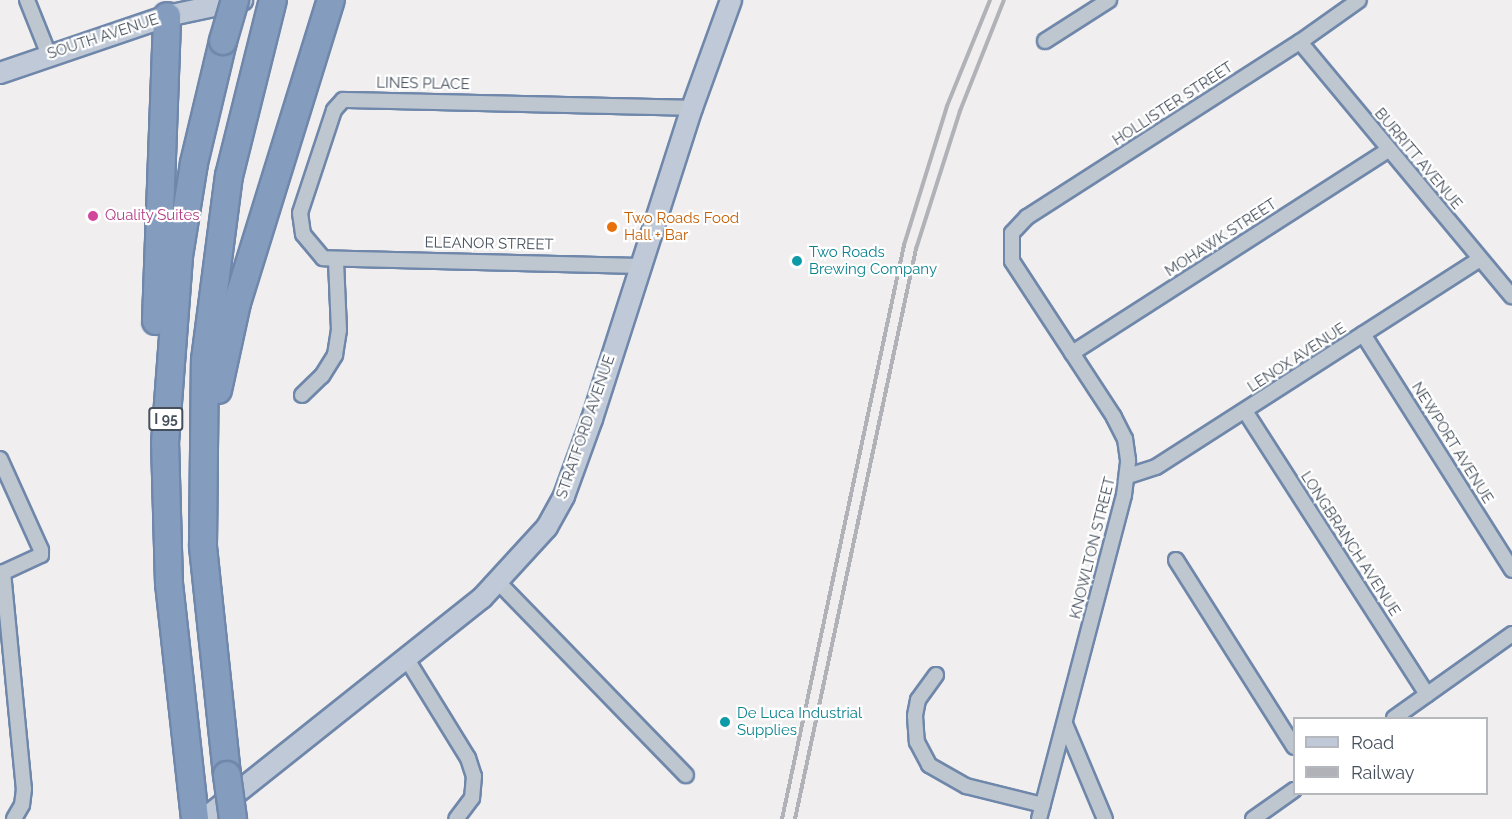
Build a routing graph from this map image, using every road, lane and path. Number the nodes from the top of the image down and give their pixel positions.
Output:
1 (27, 0) edge
2 (235, 0) edge
3 (242, 0) edge
4 (273, 0) edge
5 (331, 0) edge
6 (731, 0) edge
7 (1109, 0) edge
8 (1359, 0) edge
9 (170, 8) edge
10 (1045, 41) dead end
11 (1300, 42) junction
12 (49, 55) junction
13 (0, 73) edge
14 (692, 108) junction
15 (1388, 150) junction
16 (1010, 240) joint
17 (1480, 259) junction
18 (336, 260) junction
19 (640, 266) junction
20 (1512, 296) edge
21 (1364, 334) junction
22 (1072, 353) junction
23 (302, 395) dead end
24 (1245, 411) junction
25 (0, 459) edge
26 (1128, 476) junction
27 (166, 537) junction
28 (204, 545) junction
29 (1176, 560) dead end
30 (1512, 570) edge
31 (2, 573) edge
32 (499, 583) junction
33 (1512, 634) edge
34 (408, 661) junction
35 (936, 675) dead end
36 (1427, 695) junction
37 (1395, 717) edge
38 (1065, 724) junction
39 (1293, 745) edge
40 (686, 775) dead end
41 (1293, 791) edge
42 (1041, 812) edge
43 (197, 813) edge
44 (14, 819) edge
45 (232, 819) edge
46 (456, 819) edge
47 (1105, 819) edge
48 (1253, 819) edge

1 - 12 street
2 - 27 highway, I 95, bridge
3 - 9 main road, SOUTH AVENUE
4 - 28 highway, I 95
5 - 28 highway
6 - 14 main road, STRATFORD AVENUE
7 - 10 street
8 - 11 street, HOLLISTER STREET
9 - 12 main road, SOUTH AVENUE
9 - 27 highway
11 - 15 street, BURRITT AVENUE
11 - 16 street, HOLLISTER STREET
12 - 13 main road, SOUTH AVENUE
14 - 18 street, LINES PLACE
14 - 19 main road, STRATFORD AVENUE
15 - 17 street, BURRITT AVENUE
15 - 22 street, MOHAWK STREET
16 - 22 street, KNOWLTON STREET
17 - 20 street, BURRITT AVENUE
17 - 21 street, LENOX AVENUE
18 - 19 street, ELEANOR STREET
18 - 23 street
19 - 32 main road, STRATFORD AVENUE
21 - 24 street, LENOX AVENUE
21 - 30 street, NEWPORT AVENUE
22 - 26 street, KNOWLTON STREET
24 - 26 street, LENOX AVENUE
24 - 36 street, LONGBRANCH AVENUE
25 - 31 street
26 - 38 street, KNOWLTON STREET
27 - 43 highway, I 95
28 - 45 highway, I 95, bridge
29 - 39 street
31 - 44 street
32 - 34 main road, STRATFORD AVENUE
32 - 40 street
33 - 36 street
34 - 43 main road, STRATFORD AVENUE
34 - 46 street
35 - 42 street
36 - 37 street
38 - 42 street, KNOWLTON STREET
38 - 47 street
41 - 48 street

